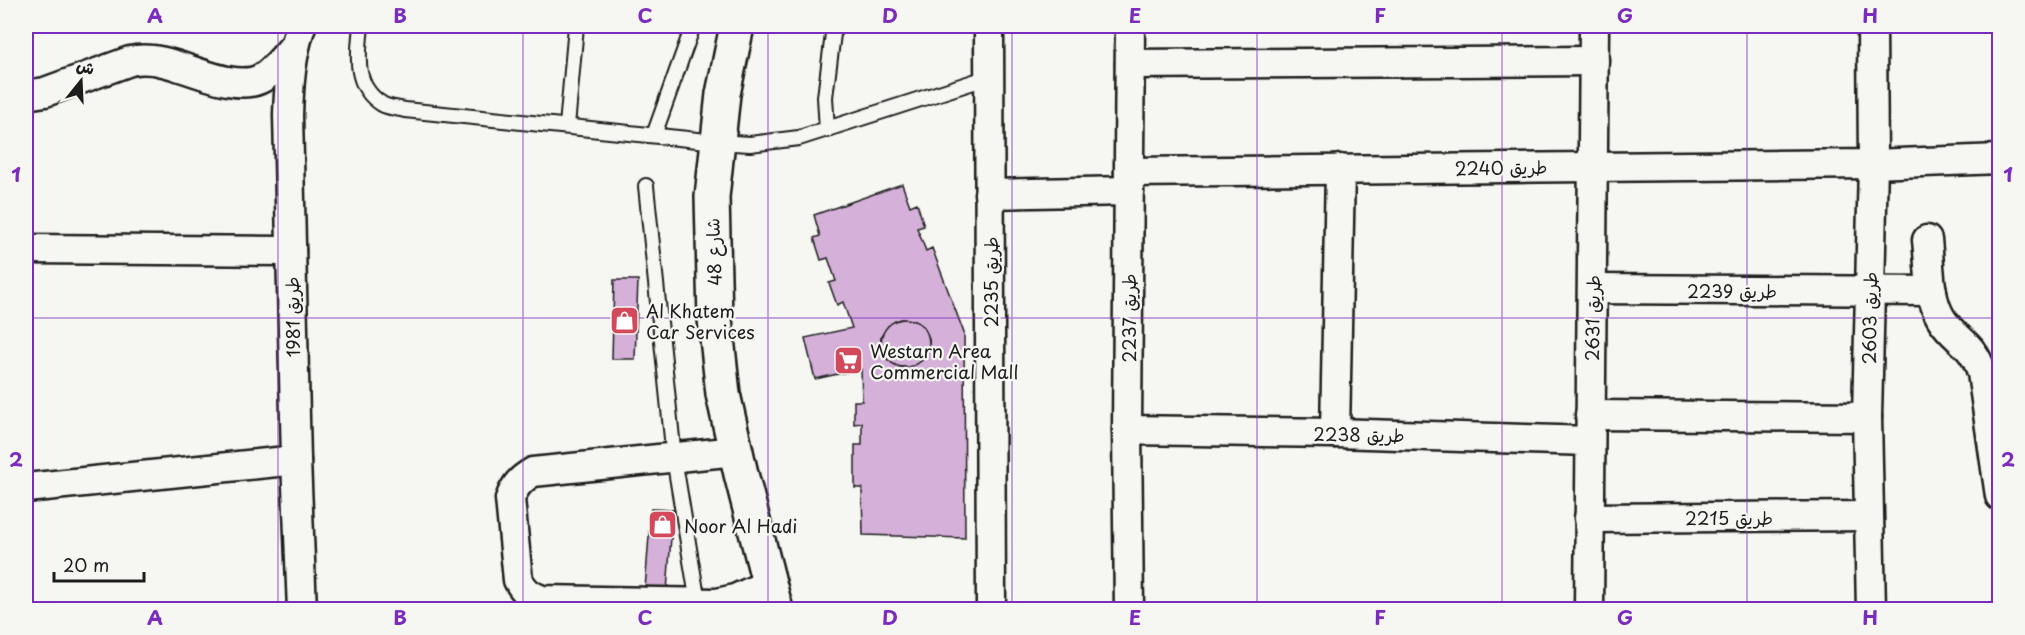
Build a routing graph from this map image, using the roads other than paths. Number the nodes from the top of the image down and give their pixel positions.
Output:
1 (361, 26) edge
2 (576, 26) edge
3 (693, 26) edge
4 (737, 26) edge
5 (989, 26) edge
6 (1130, 26) edge
7 (1594, 26) edge
8 (1872, 26) edge
9 (833, 32) edge
10 (298, 35) edge
11 (1594, 61) junction
12 (1130, 64) junction
13 (989, 77) junction
14 (26, 95) edge
15 (567, 126) junction
16 (827, 130) junction
17 (654, 135) junction
18 (717, 142) junction
19 (2000, 159) edge
20 (1873, 164) junction
21 (1594, 166) junction
22 (1340, 170) junction
23 (1129, 182) junction
24 (646, 186) dead end
25 (989, 194) junction
26 (1927, 240) dead end
27 (26, 249) edge
28 (291, 251) junction
29 (1593, 289) junction
30 (1870, 290) junction
31 (1932, 291) junction
32 (1867, 417) junction
33 (1590, 428) junction
34 (1127, 430) junction
35 (1335, 433) junction
36 (736, 451) junction
37 (674, 458) junction
38 (296, 460) junction
39 (26, 488) edge
40 (2000, 496) edge
41 (1868, 516) junction
42 (1589, 518) junction
43 (771, 601) edge
44 (698, 603) junction
45 (302, 609) edge
46 (991, 609) edge
47 (1129, 609) edge
48 (1589, 609) edge
49 (1871, 609) edge

1 - 15 lane
2 - 15 lane
3 - 17 lane
4 - 18 street, شارع 48
5 - 13 street, طريق 2235
6 - 12 street, طريق 2237
7 - 11 street, طريق 2631
8 - 20 street, طريق 2603
9 - 16 lane
10 - 14 street
10 - 28 street, طريق 1981
11 - 12 street
11 - 21 street, طريق 2631
12 - 23 street, طريق 2237
13 - 16 lane
13 - 25 street, طريق 2235
15 - 17 lane
16 - 18 lane
17 - 18 lane
18 - 36 street, شارع 48
19 - 20 street, طريق 2240
20 - 21 street, طريق 2240
20 - 30 street, طريق 2603
21 - 22 street, طريق 2240
21 - 29 street, طريق 2631
22 - 23 street, طريق 2240
22 - 35 street
23 - 25 street, طريق 2240
23 - 34 street, طريق 2237
24 - 37 lane
25 - 46 street, طريق 2235
26 - 31 street
27 - 28 street
28 - 38 street, طريق 1981
29 - 30 street, طريق 2239
29 - 33 street, طريق 2631
30 - 31 street, طريق 2239
30 - 32 street, طريق 2603
31 - 40 street
32 - 33 street, طريق 2238
32 - 41 street, طريق 2603
33 - 35 street, طريق 2238
33 - 42 street, طريق 2631
34 - 35 street, طريق 2238
34 - 47 street, طريق 2237
36 - 37 street
36 - 43 street, شارع 48
37 - 44 lane
37 - 44 street
38 - 39 street
38 - 45 street, طريق 1981
41 - 42 street, طريق 2215
41 - 49 street, طريق 2603
42 - 48 street, طريق 2631
43 - 44 street

